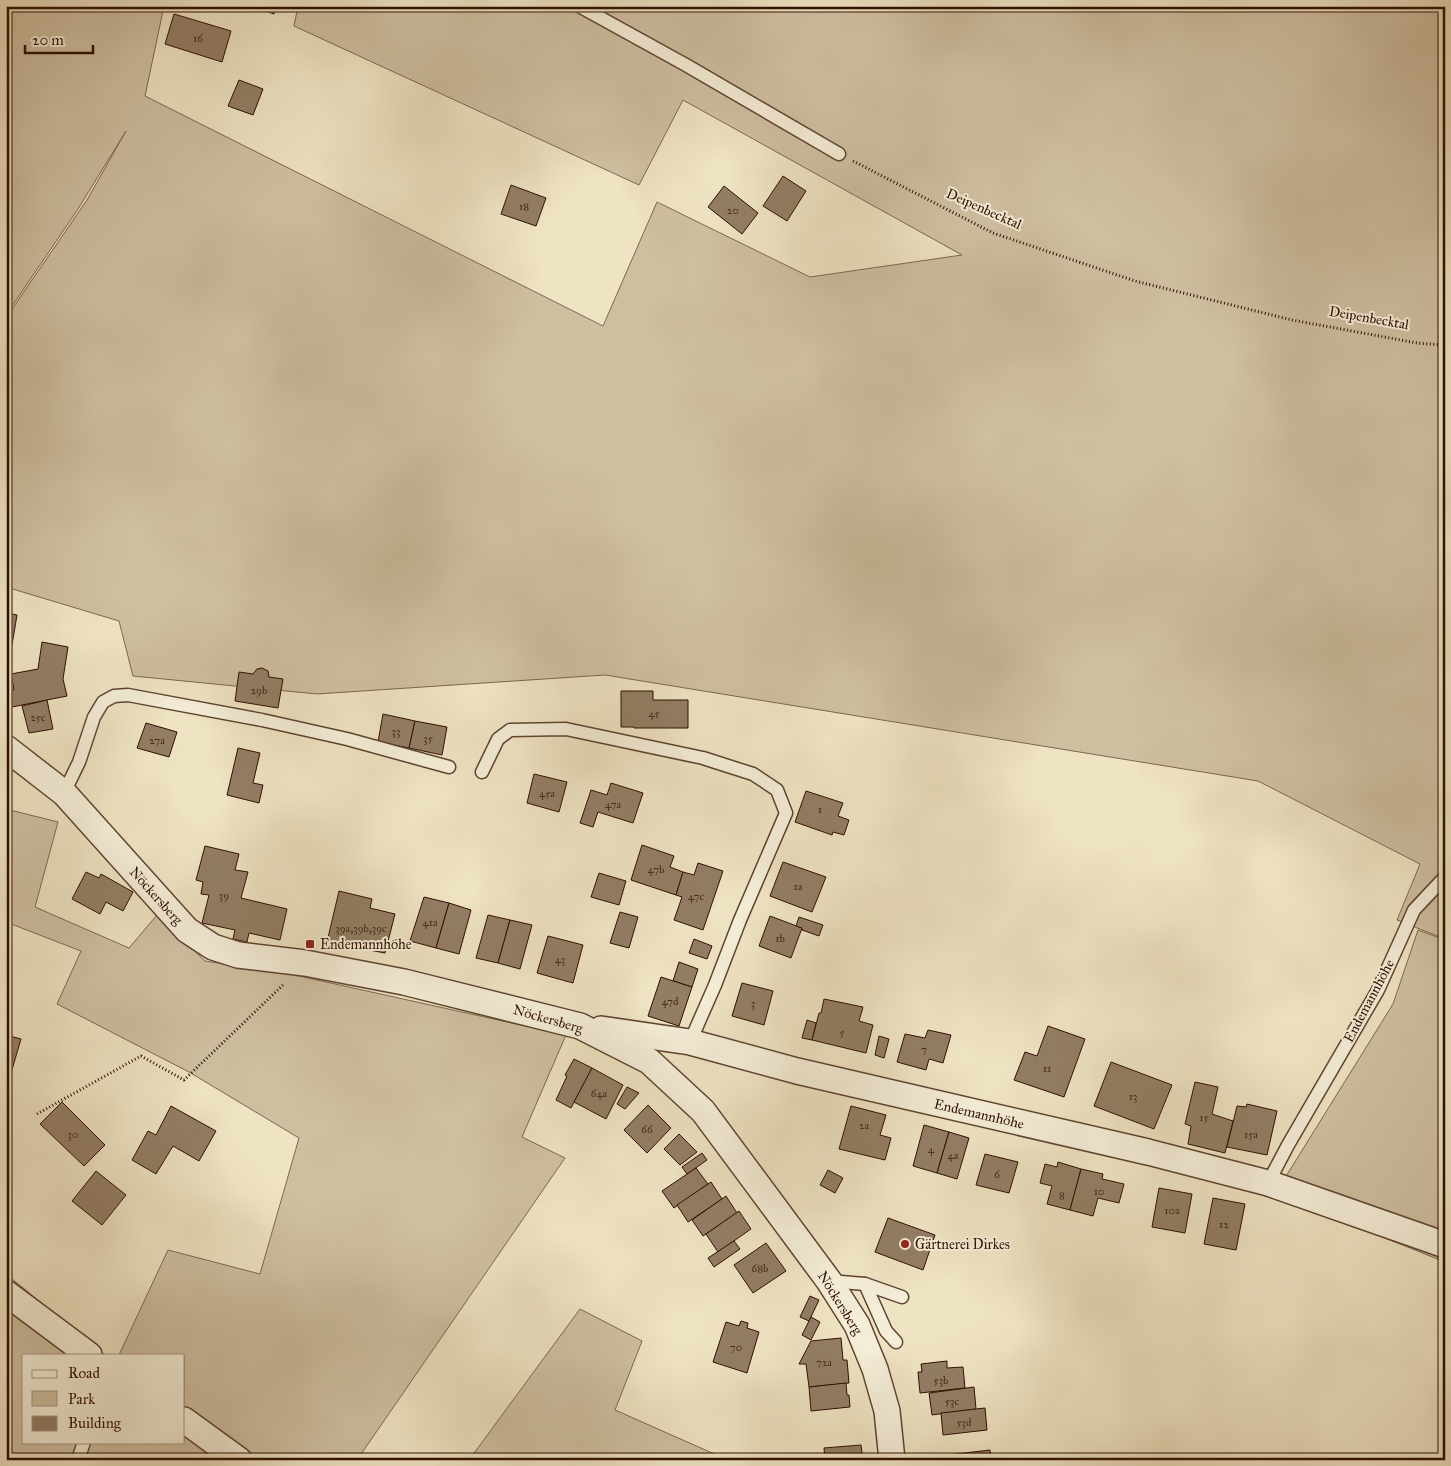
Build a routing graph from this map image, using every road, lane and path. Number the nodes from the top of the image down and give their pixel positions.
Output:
1 (578, 6) edge
2 (839, 154) joint
3 (1445, 345) edge
4 (6, 748) edge
5 (449, 768) dead end
6 (482, 772) dead end
7 (64, 793) junction
8 (1445, 877) edge
9 (305, 963) junction
10 (580, 1026) junction
11 (690, 1042) junction
12 (36, 1114) dead end
13 (1268, 1183) junction
14 (1445, 1245) edge
15 (828, 1281) junction
16 (865, 1284) junction
17 (6, 1293) edge
18 (902, 1297) dead end
19 (896, 1342) dead end
20 (88, 1354) edge
21 (185, 1421) edge
22 (83, 1444) edge
23 (78, 1460) edge
24 (239, 1460) edge
25 (892, 1460) edge

1 - 2 lane
2 - 3 path, Deipenbecktal
4 - 7 street, Nöckersberg
5 - 7 lane
6 - 11 lane
7 - 9 street, Nöckersberg
8 - 13 lane, Endemannhöhe
9 - 10 street, Nöckersberg
9 - 12 path
10 - 11 street, Endemannhöhe
10 - 15 street, Nöckersberg
11 - 13 street, Endemannhöhe
13 - 14 street, Endemannhöhe
15 - 16 lane
15 - 25 street, Nöckersberg
16 - 18 lane
16 - 19 lane
17 - 20 street
21 - 24 street
22 - 23 lane

